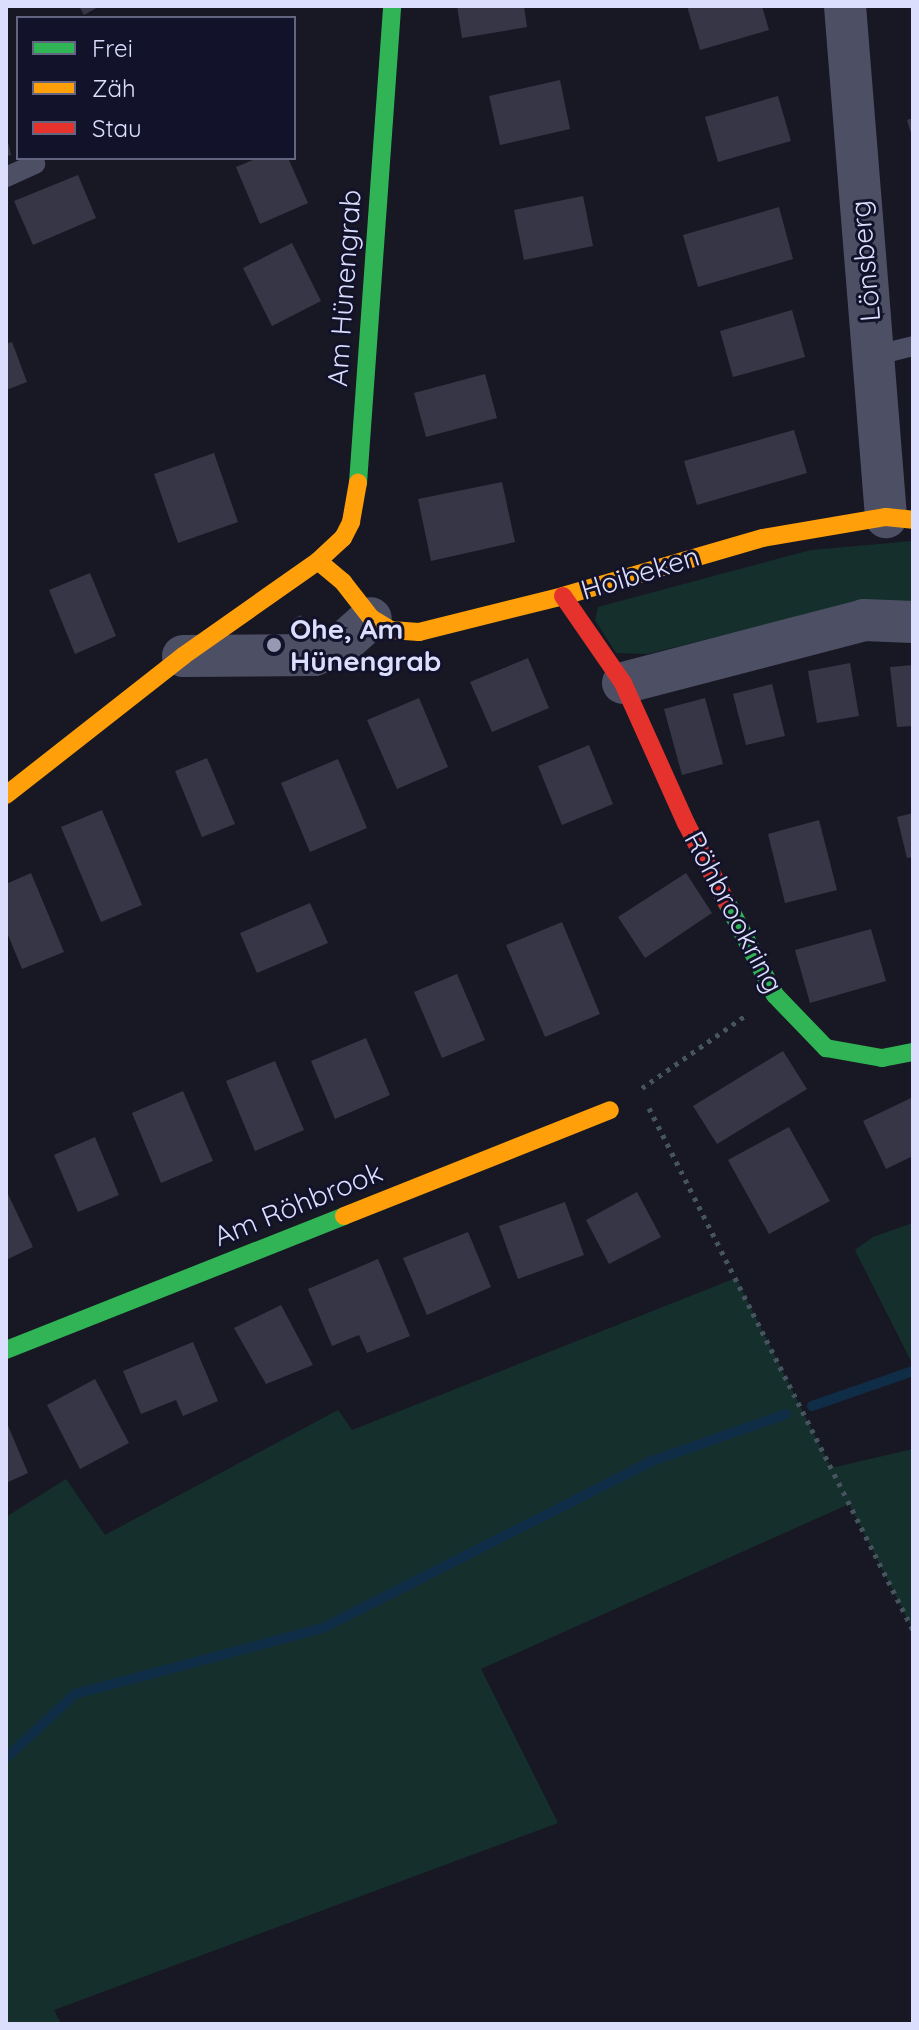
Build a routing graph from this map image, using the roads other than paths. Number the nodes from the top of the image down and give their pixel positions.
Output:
1 (392, 6) edge
2 (845, 6) edge
3 (35, 164) dead end
4 (6, 177) edge
5 (913, 346) edge
6 (873, 356) junction
7 (899, 518) edge
8 (318, 561) junction
9 (563, 596) junction
10 (371, 618) junction
11 (913, 622) edge
12 (183, 656) junction
13 (623, 683) junction
14 (6, 795) edge
15 (913, 1052) edge
16 (610, 1110) road end
17 (6, 1350) edge

1 - 8 street, Am Hünengrab
2 - 6 street, Lönsberg
3 - 4 lane
5 - 6 lane
6 - 7 street, Lönsberg
7 - 9 street, Hoibeken
8 - 10 street
8 - 12 street
9 - 10 street, Hoibeken
9 - 13 street, Röhbrookring
10 - 12 street
11 - 13 street
12 - 14 street
13 - 15 street, Röhbrookring
16 - 17 street, Am Röhbrook

